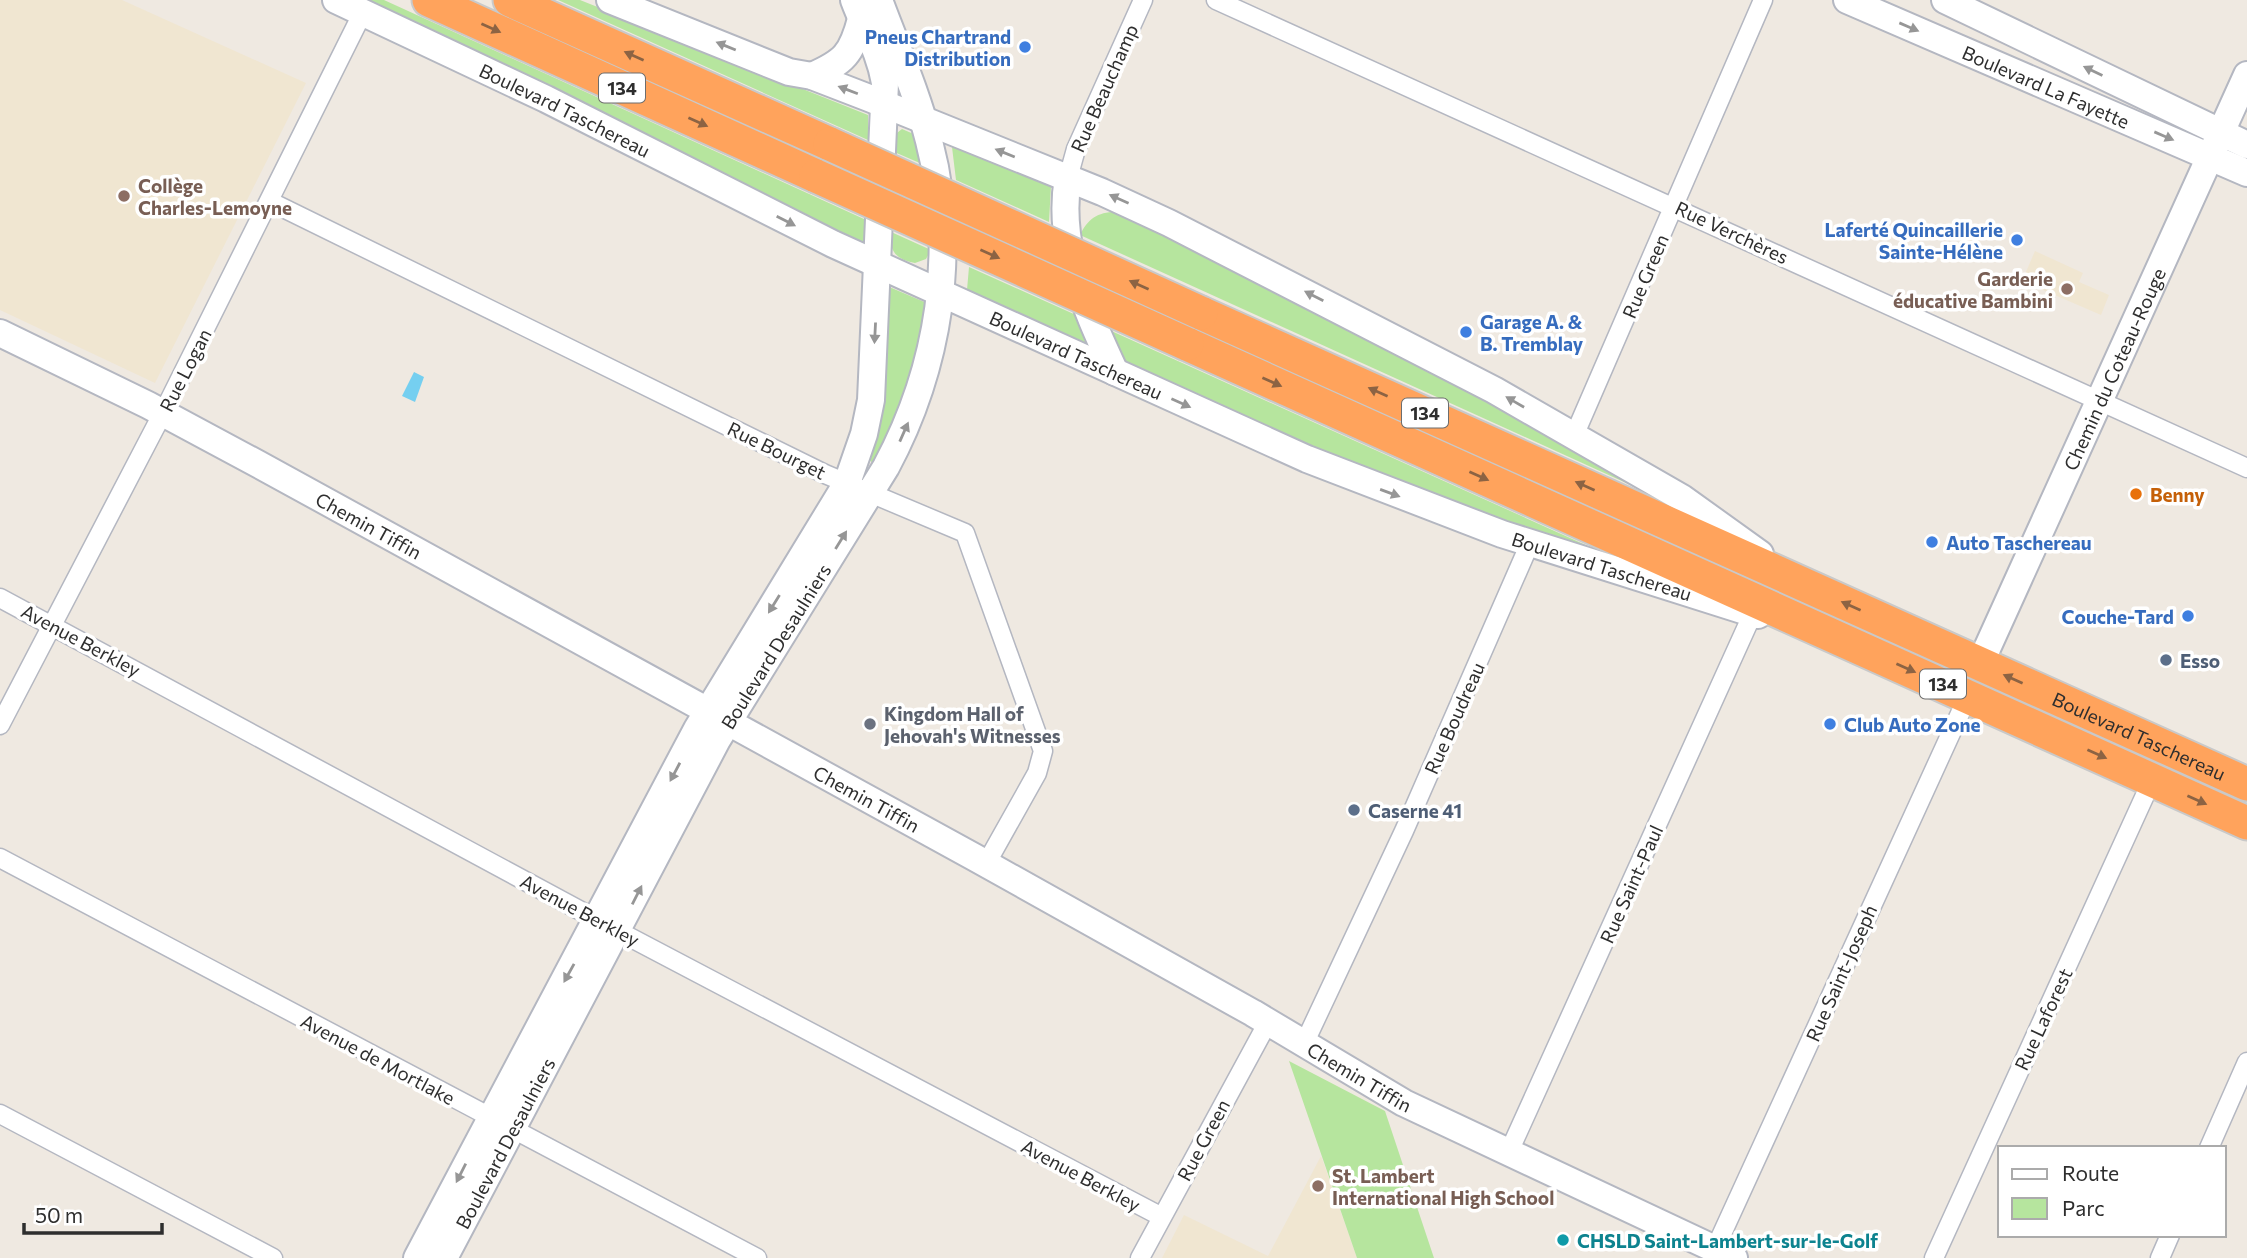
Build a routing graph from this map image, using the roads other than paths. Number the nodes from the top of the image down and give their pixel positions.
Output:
1 (336, 0) edge
2 (429, 0) edge
3 (510, 0) edge
4 (610, 0) edge
5 (1143, 0) edge
6 (1216, 0) edge
7 (1763, 0) edge
8 (1847, 0) edge
9 (1945, 0) edge
10 (864, 6) edge
11 (363, 12) junction
12 (2247, 75) edge
13 (812, 76) junction
14 (884, 104) junction
15 (923, 120) junction
16 (2215, 144) junction
17 (2247, 145) edge
18 (2247, 173) edge
19 (1068, 178) junction
20 (269, 201) junction
21 (1675, 206) junction
22 (878, 264) junction
23 (941, 292) junction
24 (0, 333) edge
25 (1115, 372) junction
26 (2100, 401) junction
27 (163, 413) junction
28 (1574, 436) junction
29 (2247, 468) edge
30 (859, 488) junction
31 (1530, 543) junction
32 (1801, 584) junction
33 (0, 598) edge
34 (1753, 613) junction
35 (52, 624) junction
36 (1843, 640) junction
37 (1980, 664) junction
38 (1968, 696) junction
39 (717, 717) junction
40 (0, 725) edge
41 (2152, 779) junction
42 (2245, 782) edge
43 (2247, 822) edge
44 (0, 858) edge
45 (986, 864) junction
46 (608, 925) junction
47 (1268, 1022) junction
48 (1304, 1044) junction
49 (2247, 1062) edge
50 (0, 1115) edge
51 (501, 1124) junction
52 (2210, 1146) edge
53 (1508, 1154) junction
54 (1162, 1217) junction
55 (2169, 1237) edge
56 (1724, 1254) edge
57 (273, 1258) edge
58 (417, 1258) edge
59 (444, 1258) edge
60 (757, 1258) edge
61 (1140, 1258) edge
62 (1934, 1258) edge
63 (2160, 1258) edge

1 - 11 street, Boulevard Taschereau
2 -> 36 highway, Boulevard Taschereau / 134, bridge
32 -> 3 highway, Boulevard Taschereau / 134, bridge
13 -> 4 street, Boulevard Taschereau
5 - 19 street, Rue Beauchamp
6 - 21 street, Rue Verchères
7 - 21 street, Rue Green
8 -> 16 street, Boulevard La Fayette
16 -> 9 street, Boulevard La Fayette
10 - 13 street
10 - 14 street, Boulevard Desaulniers
10 - 15 street, Boulevard Desaulniers
11 - 20 street, Rue Logan
11 -> 22 street, Boulevard Taschereau
12 - 16 street, Chemin du Coteau-Rouge
14 -> 13 street, Boulevard Taschereau
14 - 15 street, Boulevard Taschereau
14 - 22 street, Boulevard Desaulniers
19 -> 15 street, Boulevard Taschereau
15 - 23 street, Boulevard Desaulniers
16 - 17 street, Boulevard La Fayette
16 - 18 street, Boulevard La Fayette
16 - 26 street, Chemin du Coteau-Rouge
19 - 25 street
28 -> 19 street, Boulevard Taschereau
20 - 27 street, Rue Logan
20 - 30 street, Rue Bourget
21 - 26 street, Rue Verchères
21 - 28 street, Rue Green
22 - 23 street, Boulevard Taschereau
22 -> 30 street, Boulevard Desaulniers
23 - 25 street, Boulevard Taschereau
30 -> 23 street, Boulevard Desaulniers
24 - 27 street, Chemin Tiffin
25 -> 31 street, Boulevard Taschereau
26 - 29 street, Rue Verchères
26 - 37 street, Chemin du Coteau-Rouge
27 - 35 street, Rue Logan
27 - 39 street, Chemin Tiffin
28 - 32 street, Boulevard Taschereau
30 - 39 street, Boulevard Desaulniers
30 - 45 street, Rue Bourget
31 - 34 street, Boulevard Taschereau
31 - 48 street, Rue Boudreau
37 -> 32 highway, Boulevard Taschereau / 134
33 - 35 street, Avenue Berkley
34 - 36 street, Boulevard Taschereau
34 - 53 street, Rue Saint-Paul
35 - 40 street, Rue Logan
35 - 46 street, Avenue Berkley
36 -> 38 highway, Boulevard Taschereau / 134
42 -> 37 highway, Boulevard Taschereau / 134
38 -> 41 highway, Boulevard Taschereau / 134
38 - 56 street, Rue Saint-Joseph
39 - 45 street, Chemin Tiffin
39 - 46 street, Boulevard Desaulniers
41 -> 43 highway, Boulevard Taschereau / 134
41 - 62 street, Rue Laforest
44 - 51 street, Avenue de Mortlake
45 - 47 street, Chemin Tiffin
46 - 51 street, Boulevard Desaulniers
46 - 54 street, Avenue Berkley
47 - 48 street, Chemin Tiffin
47 - 54 street, Rue Green
48 - 53 street, Chemin Tiffin
49 - 52 street
50 - 57 street
51 -> 58 street, Boulevard Desaulniers
51 - 59 street, Boulevard Desaulniers
51 - 60 street, Avenue de Mortlake
53 - 56 street, Chemin Tiffin
54 - 61 street, Rue Green
55 - 63 street

